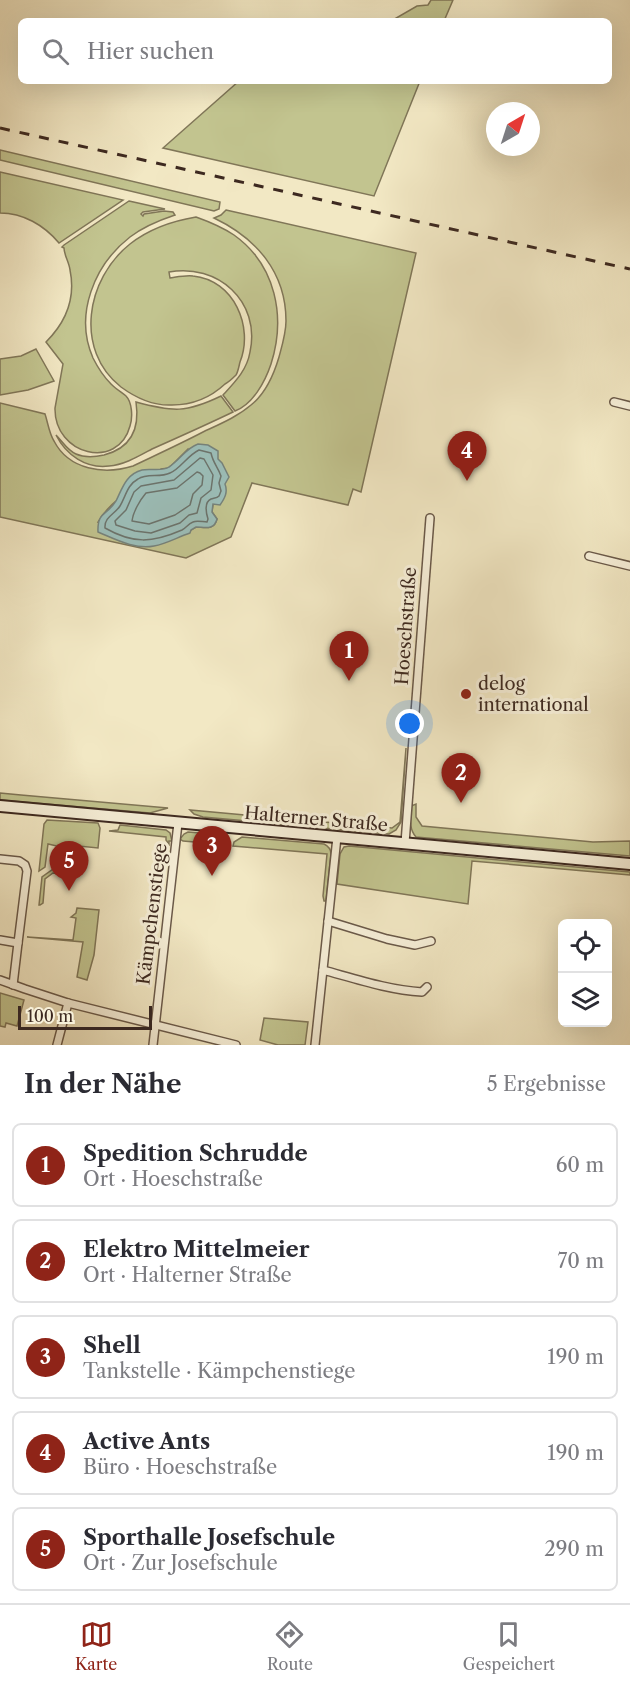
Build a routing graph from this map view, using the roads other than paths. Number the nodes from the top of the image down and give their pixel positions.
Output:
1 (614, 402) dead end
2 (630, 406) edge
3 (430, 518) dead end
4 (589, 556) dead end
5 (630, 566) edge
6 (0, 806) edge
7 (178, 823) junction
8 (337, 837) junction
9 (405, 843) junction
10 (0, 859) edge
11 (630, 864) edge
12 (328, 921) junction
13 (0, 940) edge
14 (431, 941) dead end
15 (18, 942) junction
16 (323, 970) junction
17 (0, 980) edge
18 (13, 985) junction
19 (427, 987) dead end
20 (69, 1003) junction
21 (155, 1024) junction
22 (57, 1045) edge
23 (153, 1045) edge
24 (236, 1045) edge
25 (315, 1045) edge

1 - 2 street
3 - 9 street, Hoeschstraße
4 - 5 street
6 - 7 main road, Halterner Straße
7 - 8 main road, Halterner Straße
7 - 21 street, Kämpchenstiege
8 - 9 main road, Halterner Straße
8 - 12 street
9 - 11 main road, Halterner Straße
10 - 15 street
12 - 14 street
12 - 16 street
13 - 15 street
15 - 18 street
16 - 19 street
16 - 25 street
17 - 18 street
18 - 20 street
20 - 21 street
20 - 22 street
21 - 23 street, Kämpchenstiege
21 - 24 street

